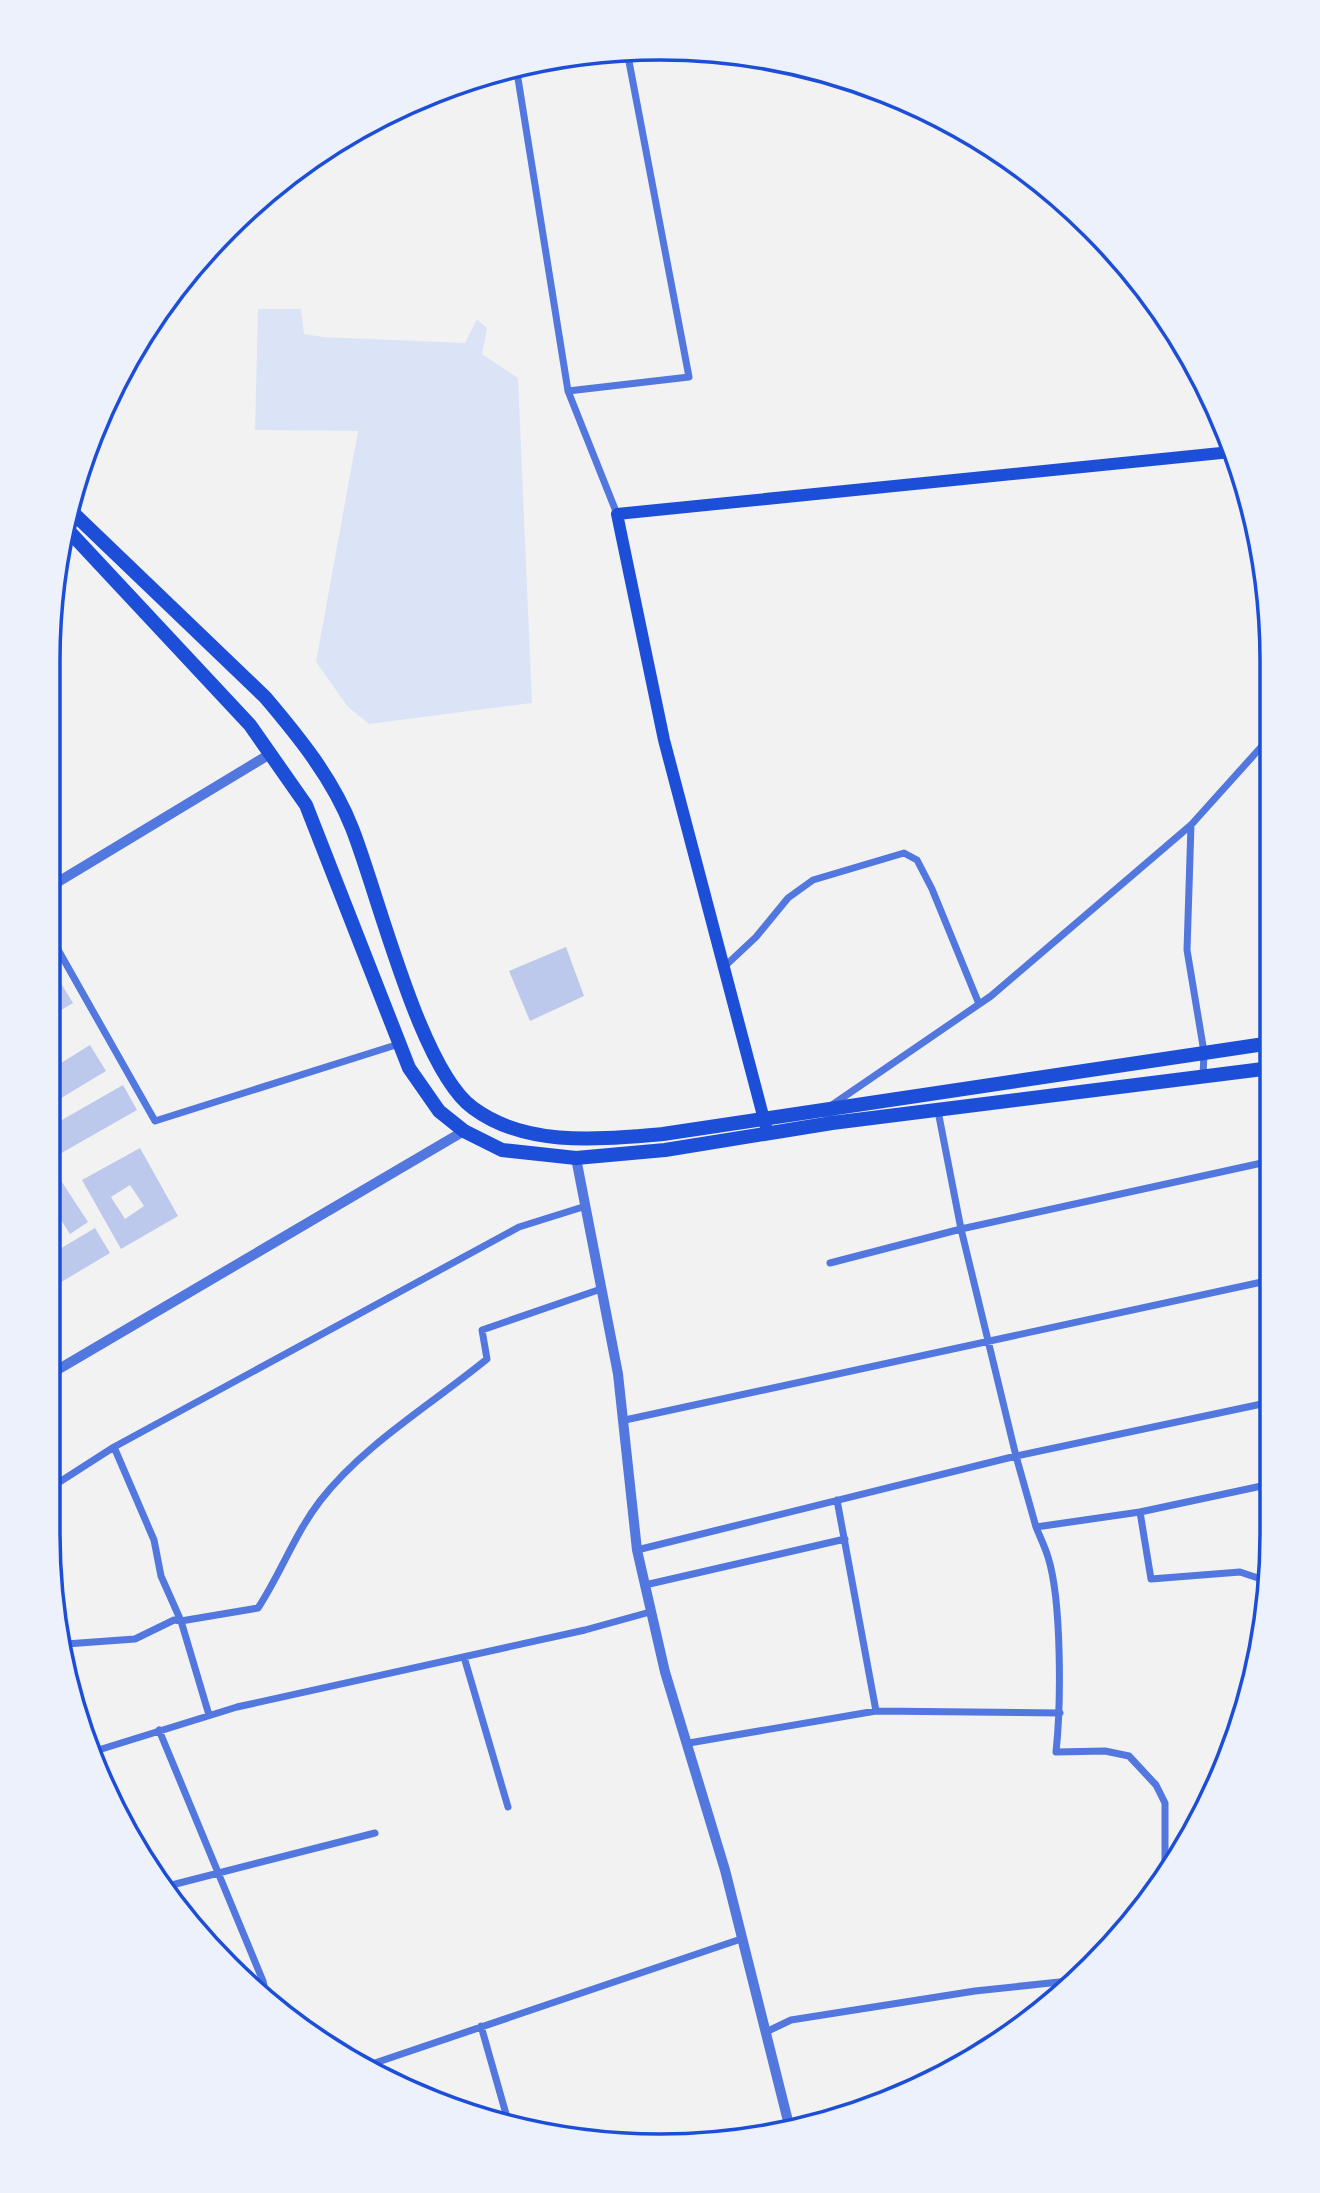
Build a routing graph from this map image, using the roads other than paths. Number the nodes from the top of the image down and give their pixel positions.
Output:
1 (629, 61) edge
2 (518, 77) edge
3 (568, 391) junction
4 (1224, 453) edge
5 (617, 514) junction
6 (77, 517) edge
7 (73, 536) edge
8 (1260, 746) edge
9 (270, 754) junction
10 (1191, 825) junction
11 (60, 881) edge
12 (60, 953) edge
13 (723, 967) junction
14 (979, 1004) junction
15 (399, 1044) junction
16 (1260, 1044) edge
17 (1204, 1052) junction
18 (1260, 1069) edge
19 (1203, 1077) junction
20 (830, 1107) junction
21 (938, 1111) junction
22 (763, 1118) junction
23 (464, 1131) junction
24 (767, 1134) junction
25 (576, 1158) junction
26 (1260, 1163) edge
27 (586, 1206) junction
28 (961, 1229) junction
29 (830, 1263) dead end
30 (1260, 1282) edge
31 (601, 1289) junction
32 (989, 1343) junction
33 (60, 1368) edge
34 (1260, 1404) edge
35 (625, 1420) junction
36 (114, 1447) junction
37 (1016, 1456) junction
38 (60, 1482) edge
39 (1260, 1485) edge
40 (837, 1500) junction
41 (1140, 1512) junction
42 (1036, 1527) junction
43 (845, 1539) junction
44 (637, 1550) junction
45 (1258, 1578) edge
46 (645, 1585) junction
47 (650, 1612) junction
48 (181, 1621) junction
49 (70, 1642) edge
50 (464, 1657) junction
51 (876, 1711) junction
52 (1060, 1713) junction
53 (209, 1715) junction
54 (159, 1730) junction
55 (689, 1743) junction
56 (100, 1749) edge
57 (508, 1807) dead end
58 (375, 1833) dead end
59 (1165, 1857) edge
60 (218, 1872) junction
61 (173, 1884) edge
62 (741, 1939) junction
63 (1058, 1982) edge
64 (263, 1983) edge
65 (481, 2026) junction
66 (766, 2032) junction
67 (377, 2062) edge
68 (506, 2113) edge
69 (788, 2119) edge

1 - 3 street
2 - 3 street
3 - 5 street
4 - 5 main road
5 - 13 main road
6 - 22 highway
7 - 9 highway
8 - 10 street
9 - 11 street
9 - 15 highway
10 - 14 street
10 - 17 street
12 - 15 street
13 - 14 street
13 - 22 main road
14 - 20 street
15 - 23 highway
16 - 17 highway
17 - 19 street
17 - 20 highway
18 - 19 highway
19 - 21 highway
20 - 22 highway
21 - 24 highway
21 - 28 street
22 - 24 main road
23 - 25 highway
23 - 33 street
24 - 25 highway
25 - 27 street
26 - 28 street
27 - 31 street
27 - 36 street
28 - 29 street
28 - 32 street
30 - 32 street
31 - 35 street
31 - 48 street
32 - 35 street
32 - 37 street
34 - 37 street
35 - 44 street
36 - 38 street
36 - 48 street
37 - 40 street
37 - 42 street
39 - 41 street
40 - 43 street
40 - 44 street
41 - 42 street
41 - 45 street
42 - 52 street
43 - 46 street
43 - 51 street
44 - 46 street
46 - 47 street
47 - 50 street
47 - 55 street
48 - 49 street
48 - 53 street
50 - 53 street
50 - 57 street
51 - 52 street
51 - 55 street
52 - 59 street
53 - 54 street
54 - 56 street
54 - 60 street
55 - 62 street
58 - 60 street
60 - 61 street
60 - 64 street
62 - 65 street
62 - 66 street
63 - 66 street
65 - 67 street
65 - 68 street
66 - 69 street

